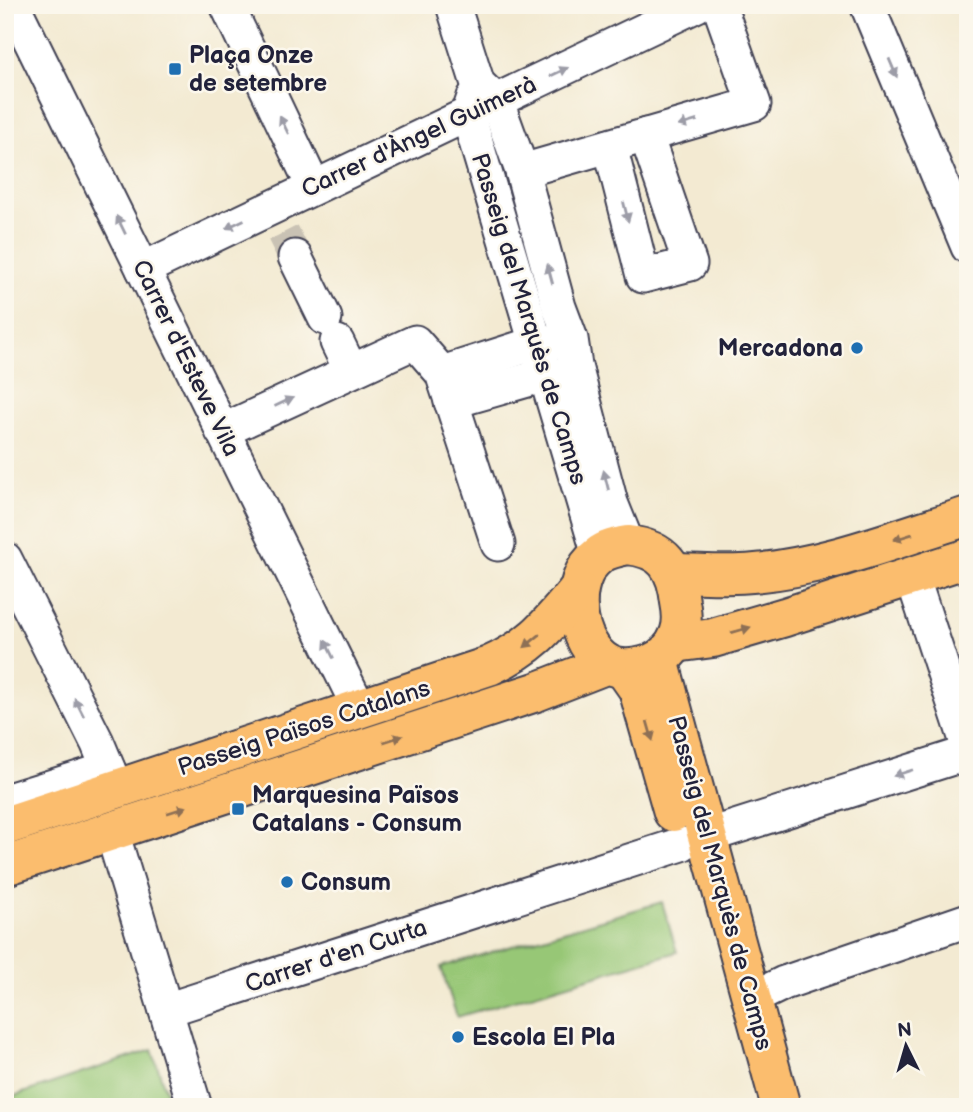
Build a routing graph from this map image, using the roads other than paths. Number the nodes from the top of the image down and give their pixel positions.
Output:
1 (13, 5) edge
2 (227, 5) edge
3 (453, 5) edge
4 (696, 5) edge
5 (719, 5) edge
6 (867, 5) edge
7 (481, 100) junction
8 (646, 135) junction
9 (610, 146) junction
10 (522, 171) junction
11 (313, 186) junction
12 (964, 227) edge
13 (283, 232) junction
14 (143, 269) junction
15 (570, 339) junction
16 (338, 344) junction
17 (536, 344) junction
18 (545, 375) junction
19 (447, 388) junction
20 (222, 431) junction
21 (968, 516) edge
22 (498, 544) dead end
23 (613, 550) junction
24 (968, 558) edge
25 (5, 559) edge
26 (673, 573) junction
27 (912, 576) junction
28 (578, 590) junction
29 (641, 659) junction
30 (360, 710) junction
31 (968, 746) edge
32 (968, 752) edge
33 (112, 779) junction
34 (5, 801) edge
35 (5, 826) edge
36 (112, 832) junction
37 (694, 840) junction
38 (5, 866) edge
39 (968, 920) edge
40 (751, 999) junction
41 (166, 1010) junction
42 (195, 1107) edge
43 (757, 1107) edge
44 (781, 1107) edge

14 -> 1 street, Carrer d'Esteve Vila
11 -> 2 street
3 - 7 street, Passeig del Marquès de Camps
7 -> 4 street, Carrer d'Àngel Guimerà
5 -> 8 street
6 -> 12 street
7 - 10 street, Passeig del Marquès de Camps
7 - 11 street, Carrer d'Àngel Guimerà
7 - 17 street, Passeig del Marquès de Camps
8 - 9 street
9 -> 8 street
9 - 10 street
15 -> 10 street, Passeig del Marquès de Camps
11 - 13 street, Carrer d'Àngel Guimerà
13 -> 14 street, Carrer d'Àngel Guimerà
13 - 16 street
14 - 20 street, Carrer d'Esteve Vila
15 - 17 street
23 -> 15 street, Passeig del Marquès de Camps
16 - 19 street
20 -> 16 street
17 - 18 street, Passeig del Marquès de Camps
17 - 19 street
18 - 19 street
18 - 23 street, Passeig del Marquès de Camps
19 - 22 street
30 -> 20 street, Carrer d'Esteve Vila
21 -> 26 main road
23 - 26 main road
23 - 28 main road
24 - 27 main road
33 -> 25 street
26 - 29 main road
29 -> 27 main road
27 - 31 street
28 - 29 main road
28 -> 30 main road, Passeig Països Catalans
36 -> 29 main road
29 - 37 main road, Passeig del Marquès de Camps
30 - 33 main road, Passeig Països Catalans
32 -> 37 street, Carrer d'en Curta
33 - 34 street, Passeig Països Catalans
33 - 35 main road, Passeig Països Catalans
36 - 38 main road
36 - 41 street
37 - 40 main road, Passeig del Marquès de Camps
37 - 41 street, Carrer d'en Curta
37 - 43 main road, Passeig del Marquès de Camps
39 - 40 street
40 - 44 main road, Passeig del Marquès de Camps
41 - 42 street

